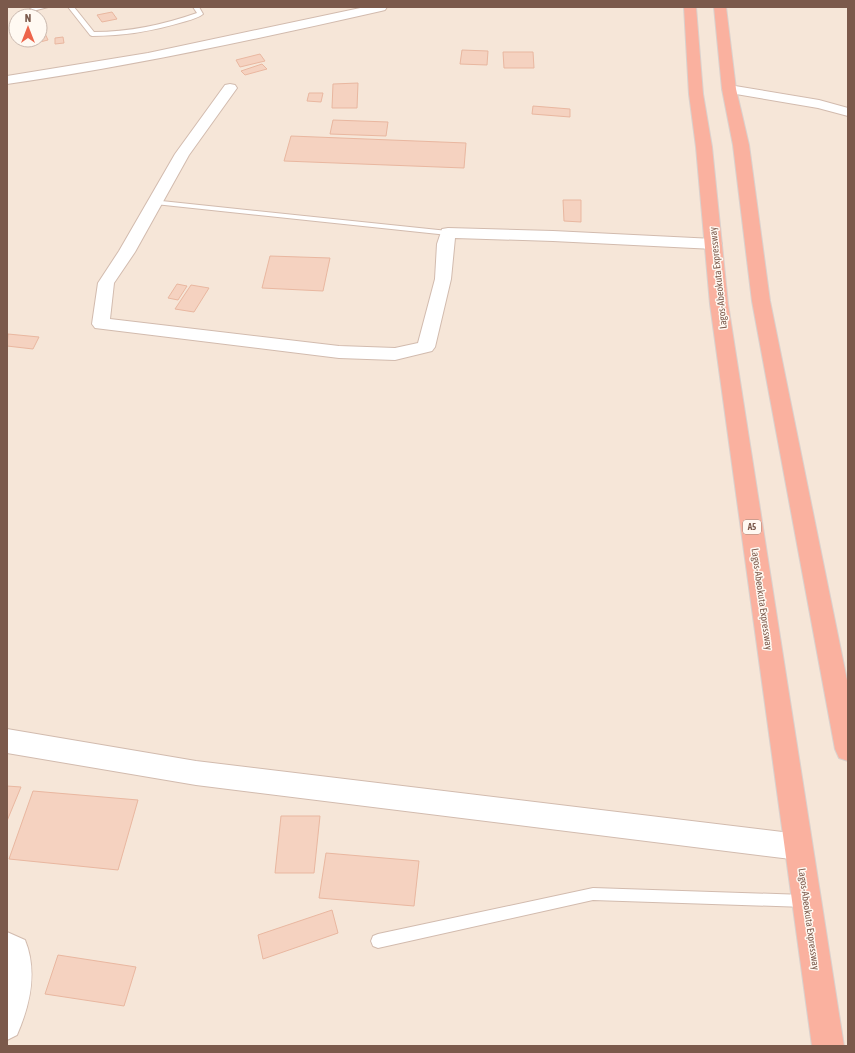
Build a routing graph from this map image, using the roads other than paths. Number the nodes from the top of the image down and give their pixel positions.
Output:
1 (71, 7) edge
2 (196, 7) edge
3 (381, 7) edge
4 (690, 7) edge
5 (720, 7) edge
6 (7, 80) edge
7 (230, 88) dead end
8 (728, 89) junction
9 (848, 112) edge
10 (155, 202) junction
11 (448, 234) junction
12 (714, 244) junction
13 (7, 741) edge
14 (848, 749) edge
15 (799, 847) junction
16 (807, 901) junction
17 (378, 940) dead end
18 (7, 946) edge
19 (7, 1025) edge
20 (828, 1046) edge

1 - 2 lane
3 - 6 street
4 - 12 highway, Lagos-Abeokuta Expressway / A5
5 - 8 highway
7 - 10 street
8 - 9 street
8 - 14 highway
10 - 11 lane
10 - 11 street
11 - 12 street
12 - 15 highway, Lagos-Abeokuta Expressway / A5
13 - 15 street
15 - 16 highway, Lagos-Abeokuta Expressway / A5
16 - 17 lane
16 - 20 highway, Lagos-Abeokuta Expressway / A5
18 - 19 street

